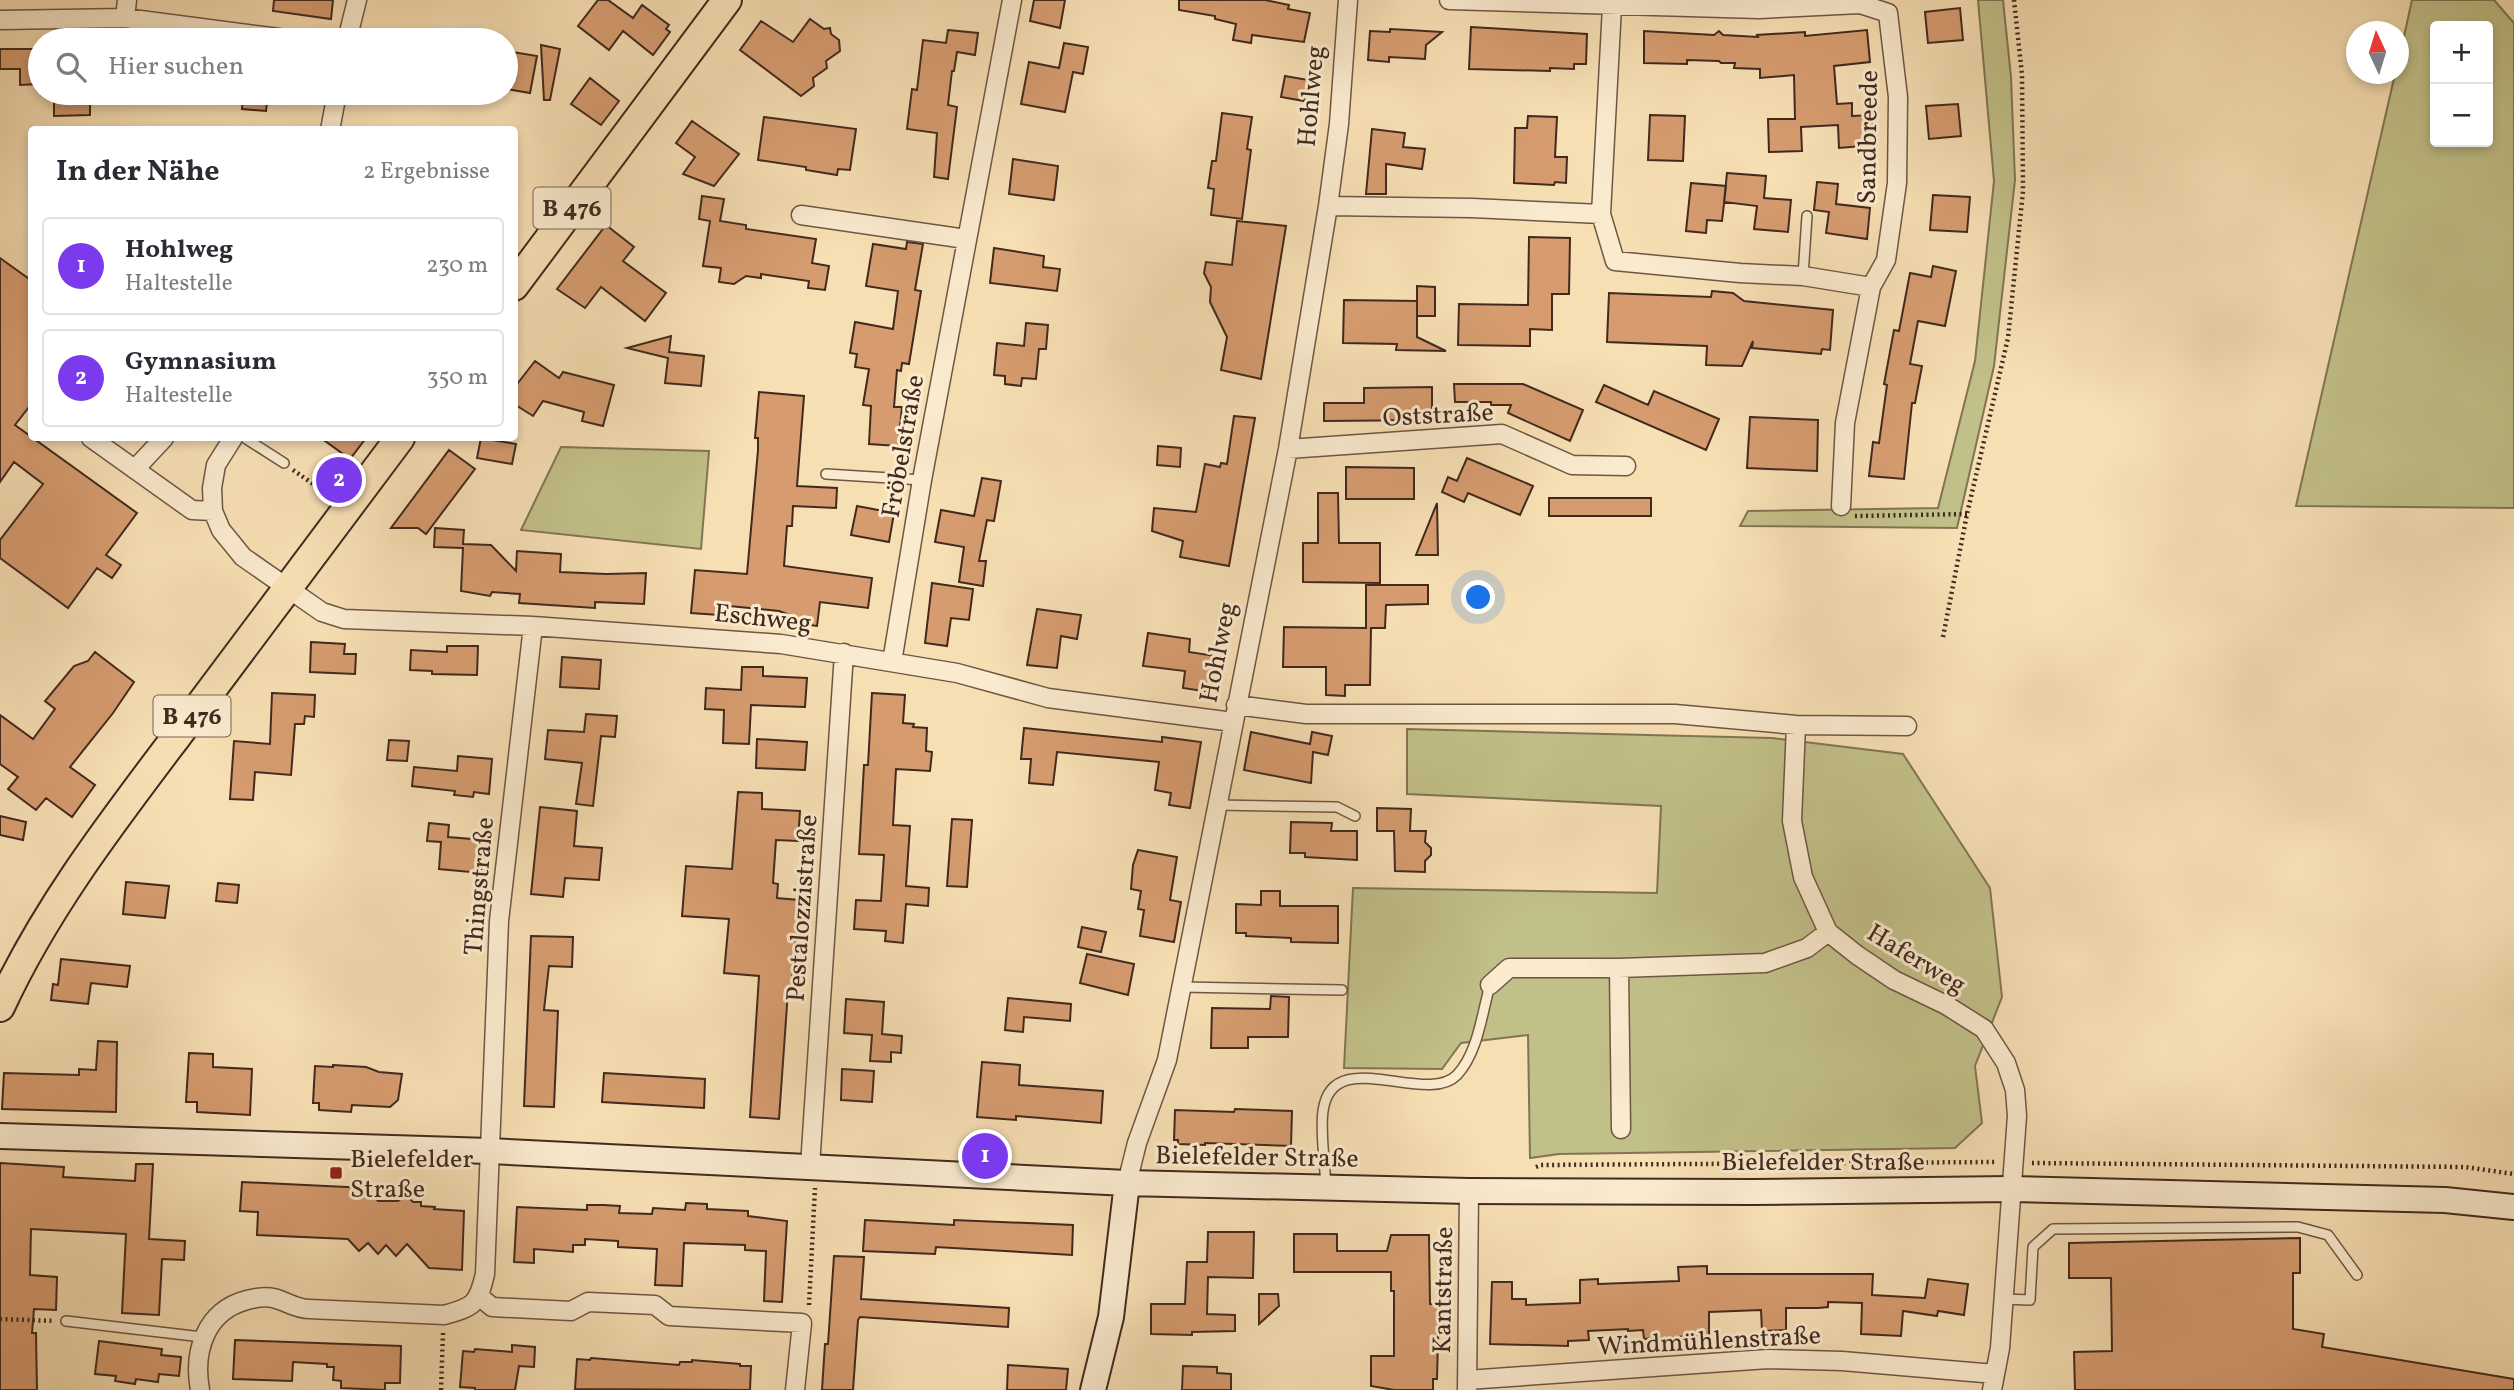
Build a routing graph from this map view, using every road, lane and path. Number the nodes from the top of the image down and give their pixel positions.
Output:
1 (356, 0) edge
2 (727, 0) edge
3 (1012, 0) edge
4 (1348, 0) edge
5 (1449, 0) edge
6 (2014, 0) edge
7 (1860, 2) edge
8 (1612, 6) junction
9 (126, 9) edge
10 (0, 20) edge
11 (229, 28) edge
12 (350, 28) edge
13 (335, 105) edge
14 (331, 126) edge
15 (1328, 206) junction
16 (1601, 214) junction
17 (801, 215) dead end
18 (1807, 216) dead end
19 (967, 239) junction
20 (1803, 276) junction
21 (518, 281) edge
22 (1871, 287) junction
23 (95, 441) edge
24 (161, 441) edge
25 (231, 441) edge
26 (250, 441) edge
27 (398, 441) edge
28 (1287, 449) junction
29 (284, 463) joint
30 (1626, 466) dead end
31 (135, 469) junction
32 (826, 474) dead end
33 (922, 480) junction
34 (1841, 506) joint
35 (347, 508) junction
36 (213, 510) junction
37 (1967, 514) junction
38 (289, 589) junction
39 (533, 626) junction
40 (1943, 637) dead end
41 (844, 653) junction
42 (892, 662) junction
43 (1235, 713) junction
44 (1796, 725) junction
45 (1907, 726) dead end
46 (1217, 805) junction
47 (1355, 816) dead end
48 (1828, 932) junction
49 (1619, 968) junction
50 (1490, 985) joint
51 (1182, 987) junction
52 (1342, 990) dead end
53 (0, 1007) edge
54 (1621, 1129) dead end
55 (0, 1136) edge
56 (490, 1151) junction
57 (2013, 1162) junction
58 (813, 1166) junction
59 (1529, 1169) dead end
60 (2514, 1174) edge
61 (1127, 1183) junction
62 (1326, 1188) junction
63 (2010, 1189) junction
64 (1469, 1191) junction
65 (2514, 1207) edge
66 (2357, 1275) dead end
67 (480, 1296) junction
68 (2003, 1299) junction
69 (444, 1315) junction
70 (0, 1319) edge
71 (66, 1321) joint
72 (802, 1323) junction
73 (202, 1337) junction
74 (1993, 1382) edge
75 (1467, 1385) edge
76 (200, 1390) edge
77 (441, 1390) edge
78 (795, 1390) edge
79 (1093, 1390) edge

1 - 12 street
2 - 21 main road, B 476
3 - 19 street, Fröbelstraße
4 - 15 street, Hohlweg
5 - 8 street, Sandbreede
6 - 37 path
7 - 8 street, Sandbreede
7 - 22 street, Sandbreede
8 - 16 street
9 - 10 street
9 - 11 street
13 - 14 street
15 - 16 street
15 - 28 street, Hohlweg
16 - 20 street
17 - 19 street
18 - 20 lane
19 - 33 street, Fröbelstraße
20 - 22 street
22 - 34 street, Sandbreede
23 - 31 street
24 - 31 street
25 - 36 street
26 - 29 lane
27 - 35 main road, B 476
28 - 30 street, Oststraße
28 - 43 street, Hohlweg
29 - 35 path
31 - 36 street
32 - 33 lane
33 - 42 street, Fröbelstraße
34 - 37 path
35 - 38 main road, B 476
36 - 38 street, Eschweg
37 - 40 path
38 - 39 street, Eschweg
38 - 53 main road, B 476
39 - 41 street, Eschweg
39 - 56 street, Thingstraße
41 - 42 street, Eschweg
41 - 58 street, Pestalozzistraße
42 - 43 street, Eschweg
43 - 44 street, Eschweg
43 - 46 street, Hohlweg
44 - 45 street, Eschweg
44 - 48 street, Haferweg
46 - 47 lane
46 - 51 street, Hohlweg
48 - 49 street
48 - 57 street, Haferweg
49 - 50 street
49 - 54 street
50 - 62 lane
51 - 52 lane
51 - 61 street, Hohlweg
55 - 56 main road, Bielefelder Straße
56 - 58 main road, Bielefelder Straße
56 - 67 street, Thingstraße
57 - 59 path
57 - 60 path
57 - 63 street, Haferweg
58 - 61 main road, Bielefelder Straße
58 - 72 path
61 - 62 main road, Bielefelder Straße
61 - 79 main road, Hohlweg
62 - 64 main road, Bielefelder Straße
63 - 64 main road, Bielefelder Straße
63 - 65 main road, Bielefelder Straße
63 - 68 street, Haferweg
64 - 75 street, Kantstraße
66 - 68 lane
67 - 69 street
67 - 72 street
68 - 74 street, Haferweg
69 - 73 street
69 - 77 path
70 - 71 path
71 - 73 lane
72 - 78 street
73 - 76 street
74 - 75 street, Windmühlenstraße

